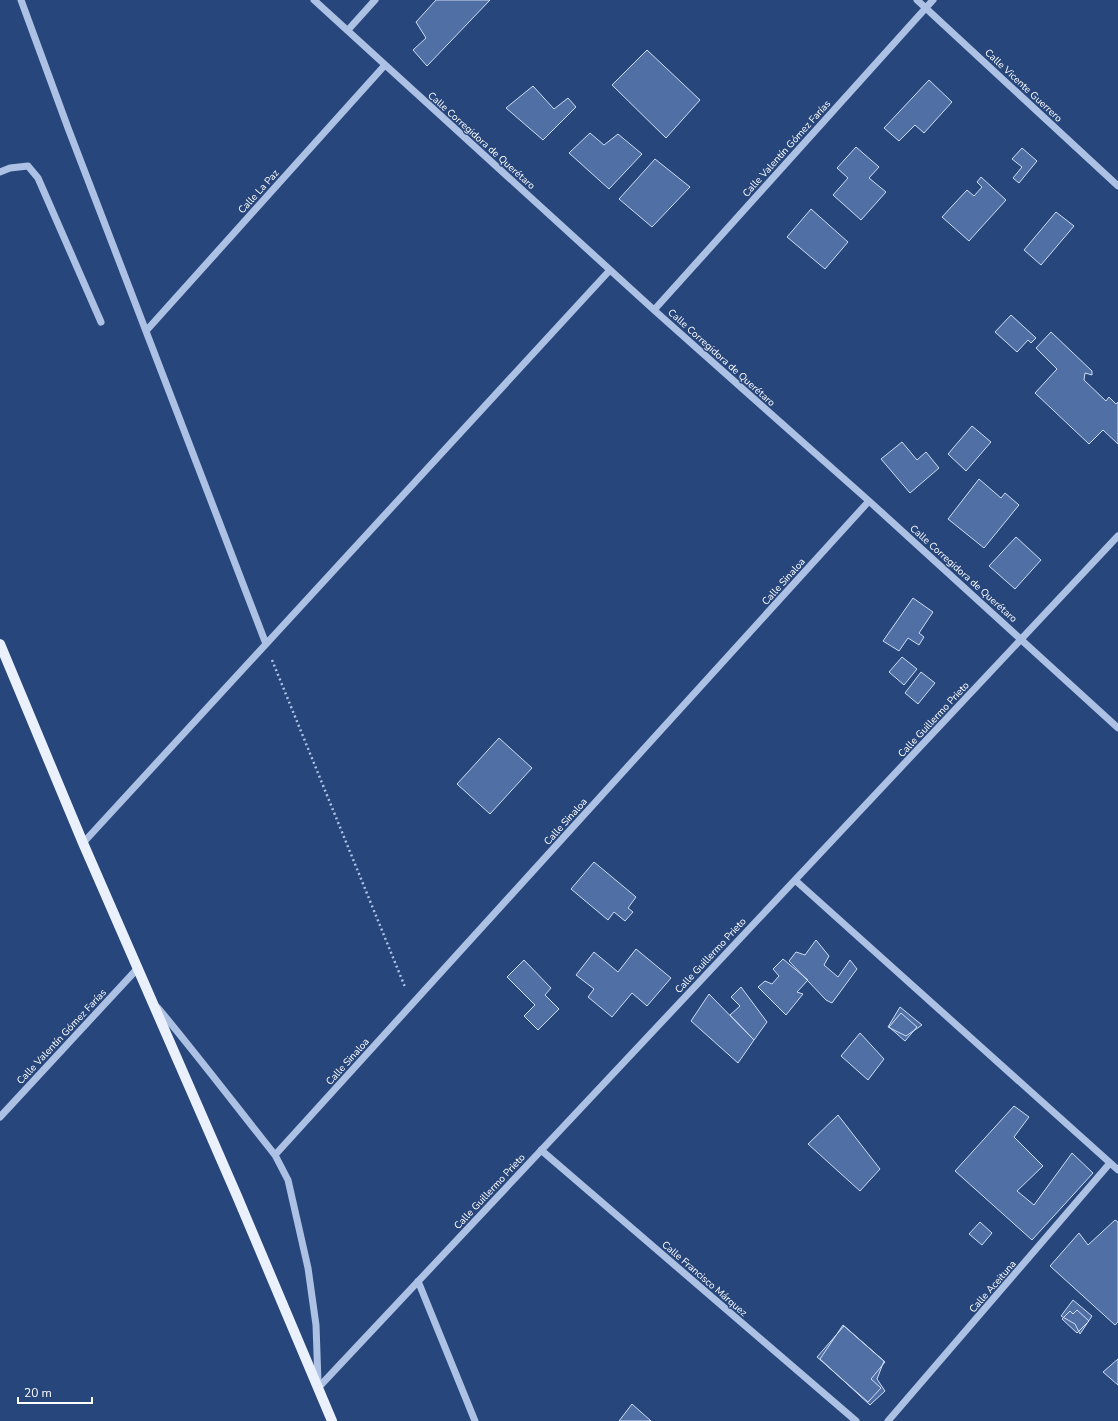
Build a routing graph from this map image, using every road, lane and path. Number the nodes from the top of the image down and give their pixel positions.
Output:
1 (21, 0) edge
2 (314, 0) edge
3 (375, 0) edge
4 (917, 0) edge
5 (932, 0) edge
6 (926, 8) junction
7 (348, 30) junction
8 (385, 64) junction
9 (0, 172) edge
10 (1118, 186) edge
11 (610, 270) junction
12 (654, 310) junction
13 (101, 322) dead end
14 (146, 332) junction
15 (869, 501) junction
16 (1118, 536) edge
17 (1022, 639) junction
18 (0, 644) edge
19 (266, 644) junction
20 (1118, 728) edge
21 (83, 843) junction
22 (795, 880) junction
23 (138, 968) junction
24 (152, 1002) junction
25 (412, 1004) junction
26 (0, 1117) edge
27 (541, 1150) junction
28 (276, 1154) junction
29 (1110, 1163) junction
30 (1118, 1170) edge
31 (418, 1281) junction
32 (318, 1388) junction
33 (332, 1421) edge
34 (475, 1421) edge
35 (856, 1421) edge
36 (888, 1421) edge

1 - 14 street
2 - 7 street, Calle Corregidora de Querétaro
3 - 7 street
4 - 6 street, Calle Vicente Guerrero
5 - 6 street, Calle Valentín Gómez Farías
6 - 10 street, Calle Vicente Guerrero
6 - 12 street, Calle Valentín Gómez Farías
7 - 8 street, Calle Corregidora de Querétaro
8 - 11 street, Calle Corregidora de Querétaro
8 - 14 street, Calle La Paz
9 - 13 street
11 - 12 street, Calle Corregidora de Querétaro
11 - 19 street
12 - 15 street, Calle Corregidora de Querétaro
14 - 19 street
15 - 17 street, Calle Corregidora de Querétaro
15 - 25 street, Calle Sinaloa
16 - 17 street, Calle Guillermo Prieto
17 - 20 street, Calle Corregidora de Querétaro
17 - 22 street, Calle Guillermo Prieto
18 - 21 main road
19 - 21 street
19 - 25 path
21 - 23 main road
22 - 27 street, Calle Guillermo Prieto
22 - 29 street
23 - 24 main road
23 - 26 street, Calle Valentín Gómez Farías
24 - 28 street
24 - 32 main road
25 - 28 street, Calle Sinaloa
27 - 31 street, Calle Guillermo Prieto
27 - 35 street, Calle Francisco Márquez
28 - 32 street
29 - 30 street
29 - 36 street, Calle Aceituna
31 - 32 street, Calle Guillermo Prieto
31 - 34 street
32 - 33 main road

